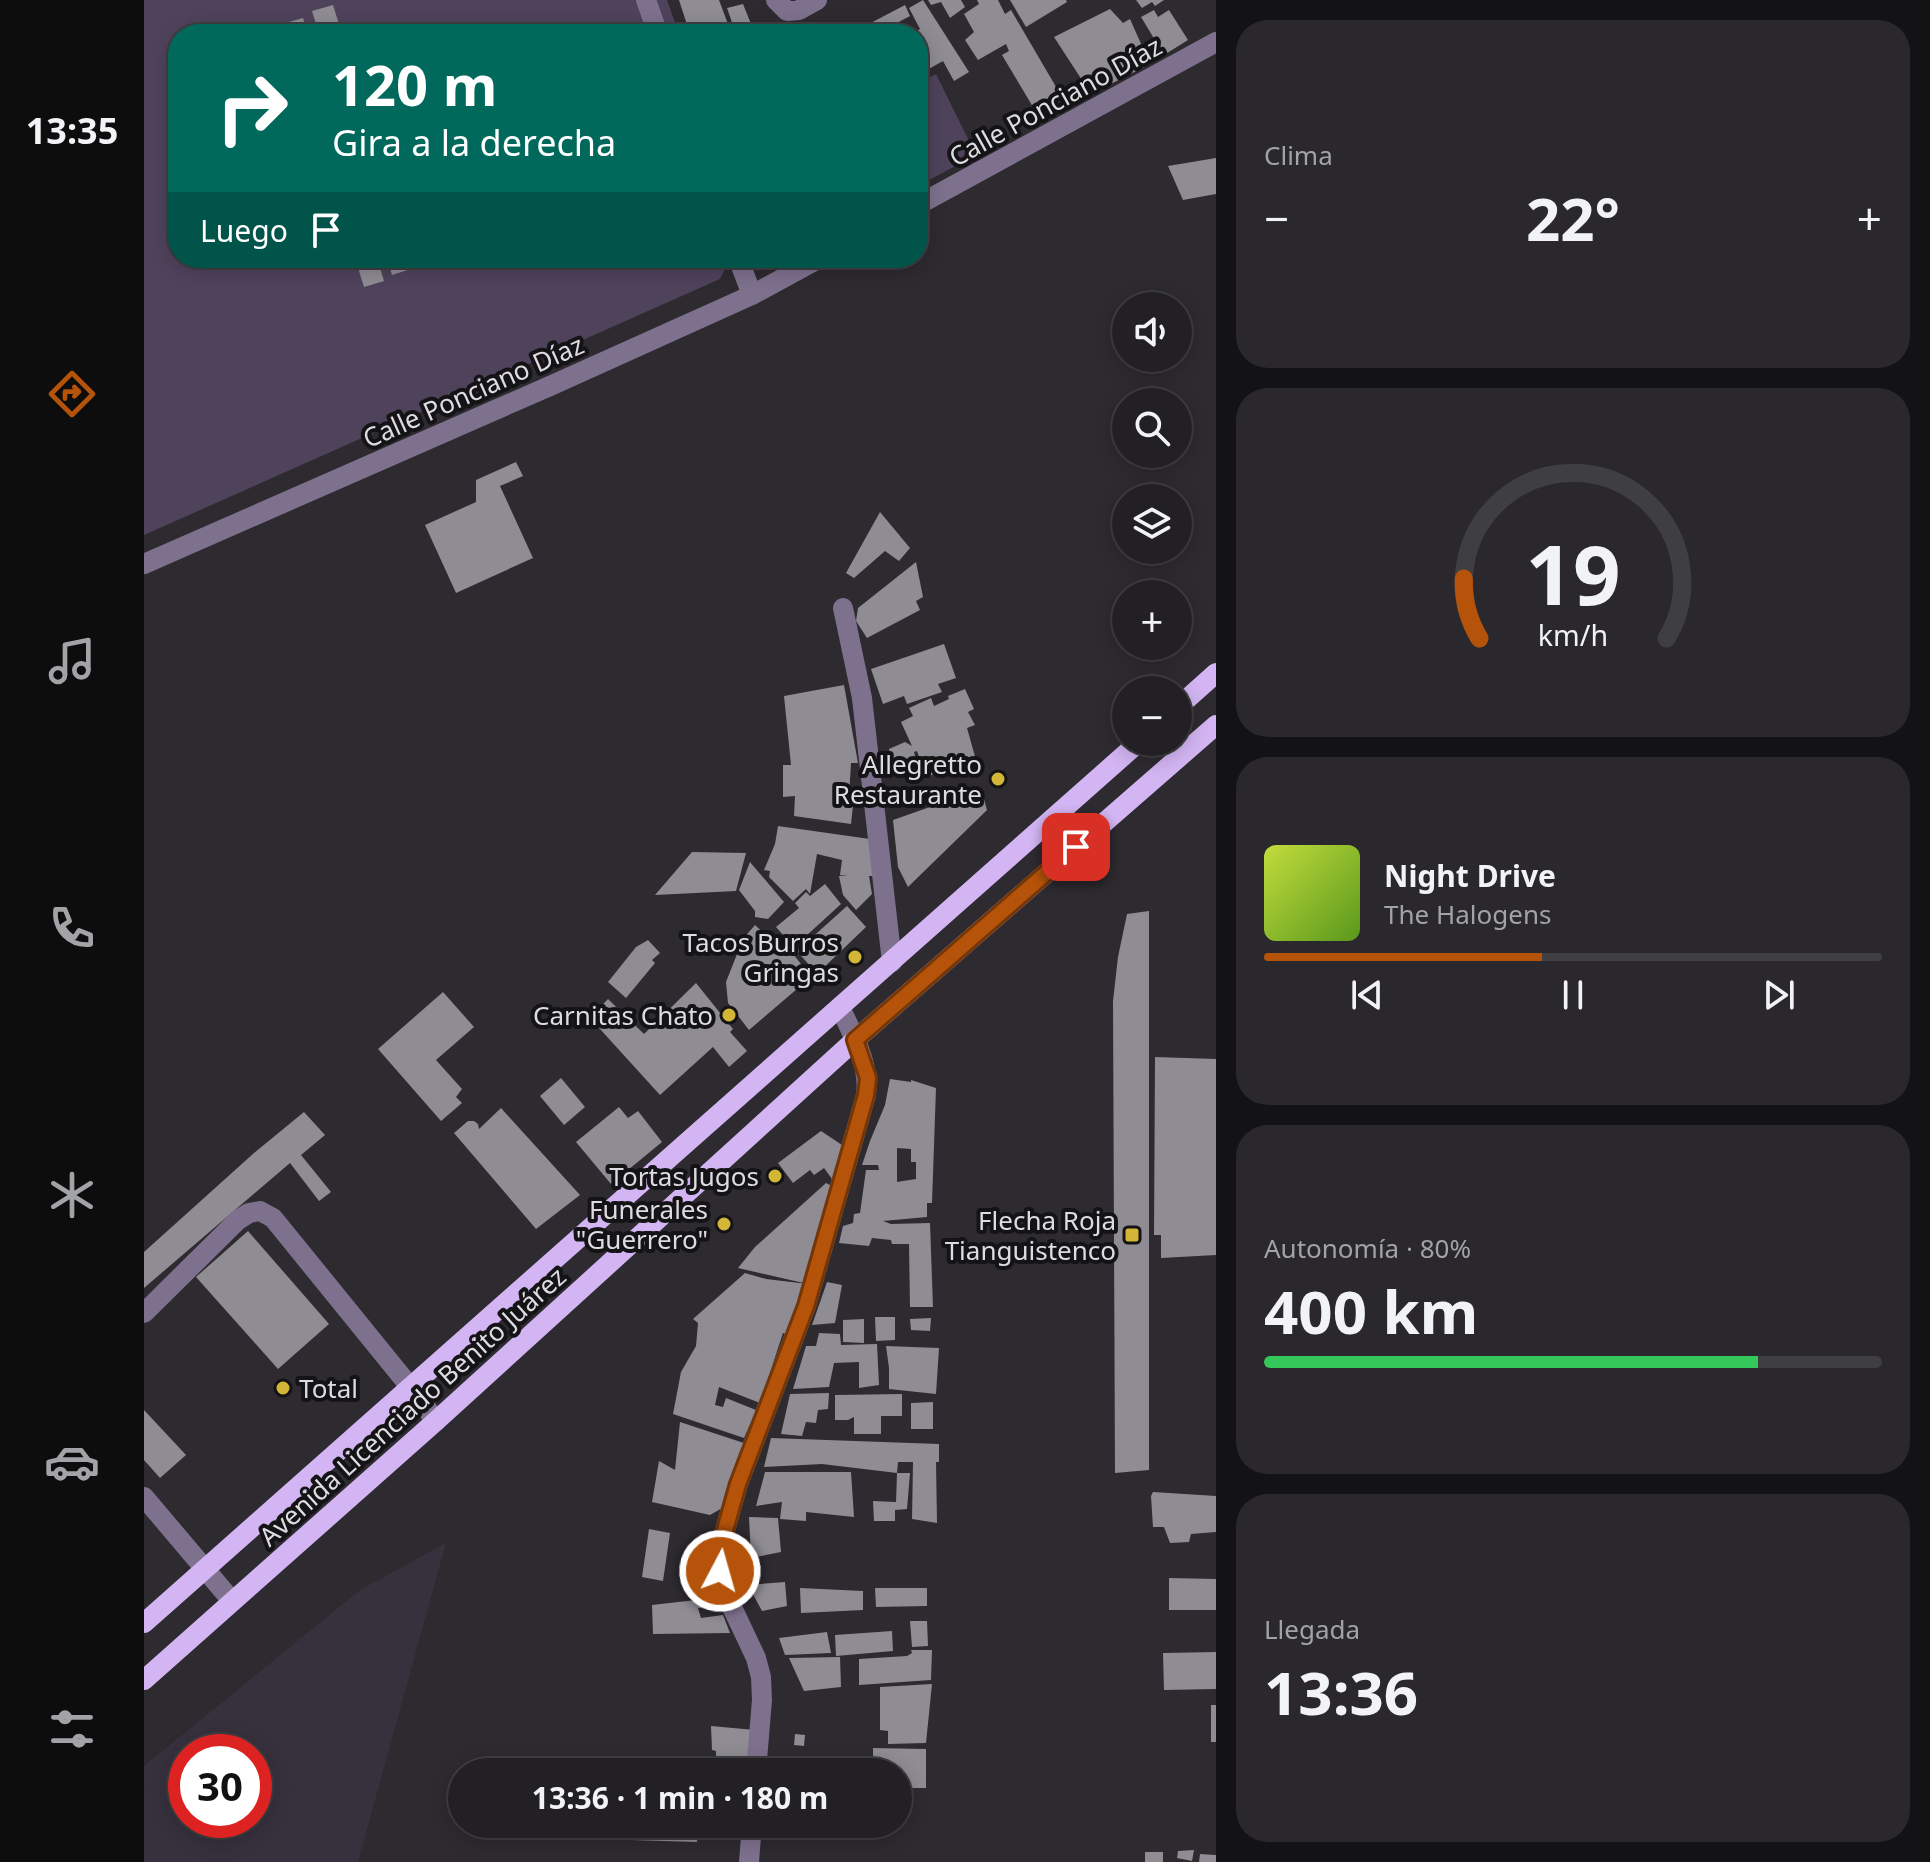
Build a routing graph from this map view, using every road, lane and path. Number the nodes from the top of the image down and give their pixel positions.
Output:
1 (646, 0) edge
2 (817, 0) edge
3 (782, 6) edge
4 (654, 24) edge
5 (1216, 42) edge
6 (928, 200) edge
7 (742, 268) edge
8 (802, 268) edge
9 (752, 295) junction
10 (144, 564) edge
11 (843, 608) dead end
12 (1216, 673) edge
13 (1192, 694) edge
14 (1216, 725) edge
15 (1123, 756) edge
16 (892, 962) junction
17 (840, 1007) junction
18 (855, 1040) junction
19 (144, 1313) edge
20 (411, 1388) junction
21 (436, 1421) junction
22 (144, 1497) edge
23 (205, 1569) junction
24 (232, 1601) junction
25 (144, 1623) edge
26 (144, 1680) edge
27 (757, 1758) edge
28 (751, 1838) edge
29 (749, 1862) edge

1 - 4 street
2 - 3 street
5 - 6 street, Calle Ponciano Díaz
7 - 9 street
8 - 9 street, Calle Ponciano Díaz
9 - 10 street, Calle Ponciano Díaz
11 - 16 street
12 - 13 main road
14 - 18 main road, Avenida Licenciado Benito Juárez
15 - 16 main road, Avenida Licenciado Benito Juárez
16 - 17 main road, Avenida Licenciado Benito Juárez
17 - 18 street
17 - 20 main road, Avenida Licenciado Benito Juárez
18 - 21 main road, Avenida Licenciado Benito Juárez
18 - 27 street
19 - 20 street
20 - 21 street
20 - 23 main road, Avenida Licenciado Benito Juárez
21 - 24 main road, Avenida Licenciado Benito Juárez
22 - 23 street
23 - 24 street
23 - 25 main road, Avenida Licenciado Benito Juárez
24 - 26 main road, Avenida Licenciado Benito Juárez
28 - 29 street

